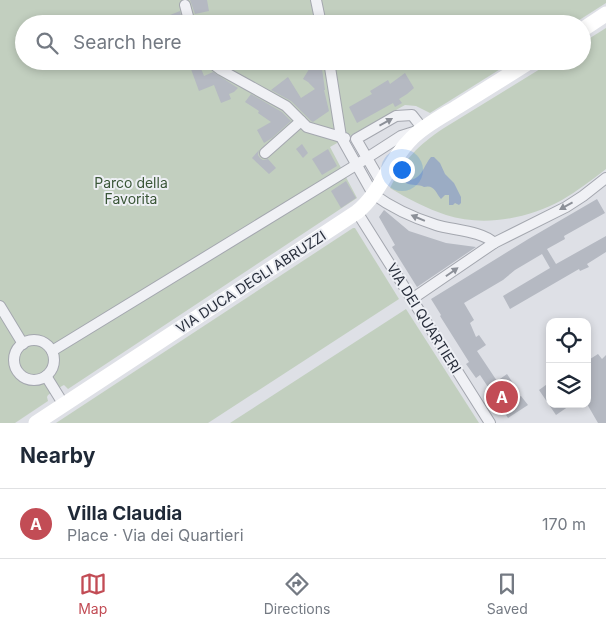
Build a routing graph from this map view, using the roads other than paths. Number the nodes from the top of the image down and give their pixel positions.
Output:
1 (316, 0) edge
2 (185, 5) dead end
3 (606, 14) edge
4 (188, 15) edge
5 (319, 15) edge
6 (591, 24) edge
7 (220, 70) edge
8 (330, 70) edge
9 (517, 70) edge
10 (301, 121) junction
11 (422, 129) junction
12 (341, 137) junction
13 (356, 139) junction
14 (264, 153) dead end
15 (366, 158) junction
16 (356, 165) junction
17 (606, 178) edge
18 (377, 188) junction
19 (357, 212) junction
20 (494, 243) junction
21 (412, 299) junction
22 (0, 306) edge
23 (23, 344) junction
24 (52, 351) junction
25 (46, 376) junction
26 (64, 405) junction
27 (36, 423) edge
28 (490, 423) edge

1 - 5 street
2 - 4 street
3 - 6 street
7 - 10 street
8 - 12 street
9 - 11 street, VIA DUCA DEGLI ABRUZZI
10 - 12 street
10 - 14 street
13 -> 11 street
11 - 15 street
11 - 18 street, VIA DUCA DEGLI ABRUZZI
12 - 13 street
12 - 16 street
13 - 15 street
15 - 16 street
15 - 18 street
16 - 18 street
16 - 24 street
17 -> 20 street
18 - 19 street, VIA DUCA DEGLI ABRUZZI
20 -> 18 street
19 - 21 street, VIA DEI QUARTIERI
19 - 26 street, VIA DUCA DEGLI ABRUZZI
21 -> 20 street
21 - 28 street, VIA DEI QUARTIERI
22 - 23 street
23 - 24 street
23 - 25 street
24 - 25 street
25 - 26 street
26 - 27 street, VIA DUCA DEGLI ABRUZZI

